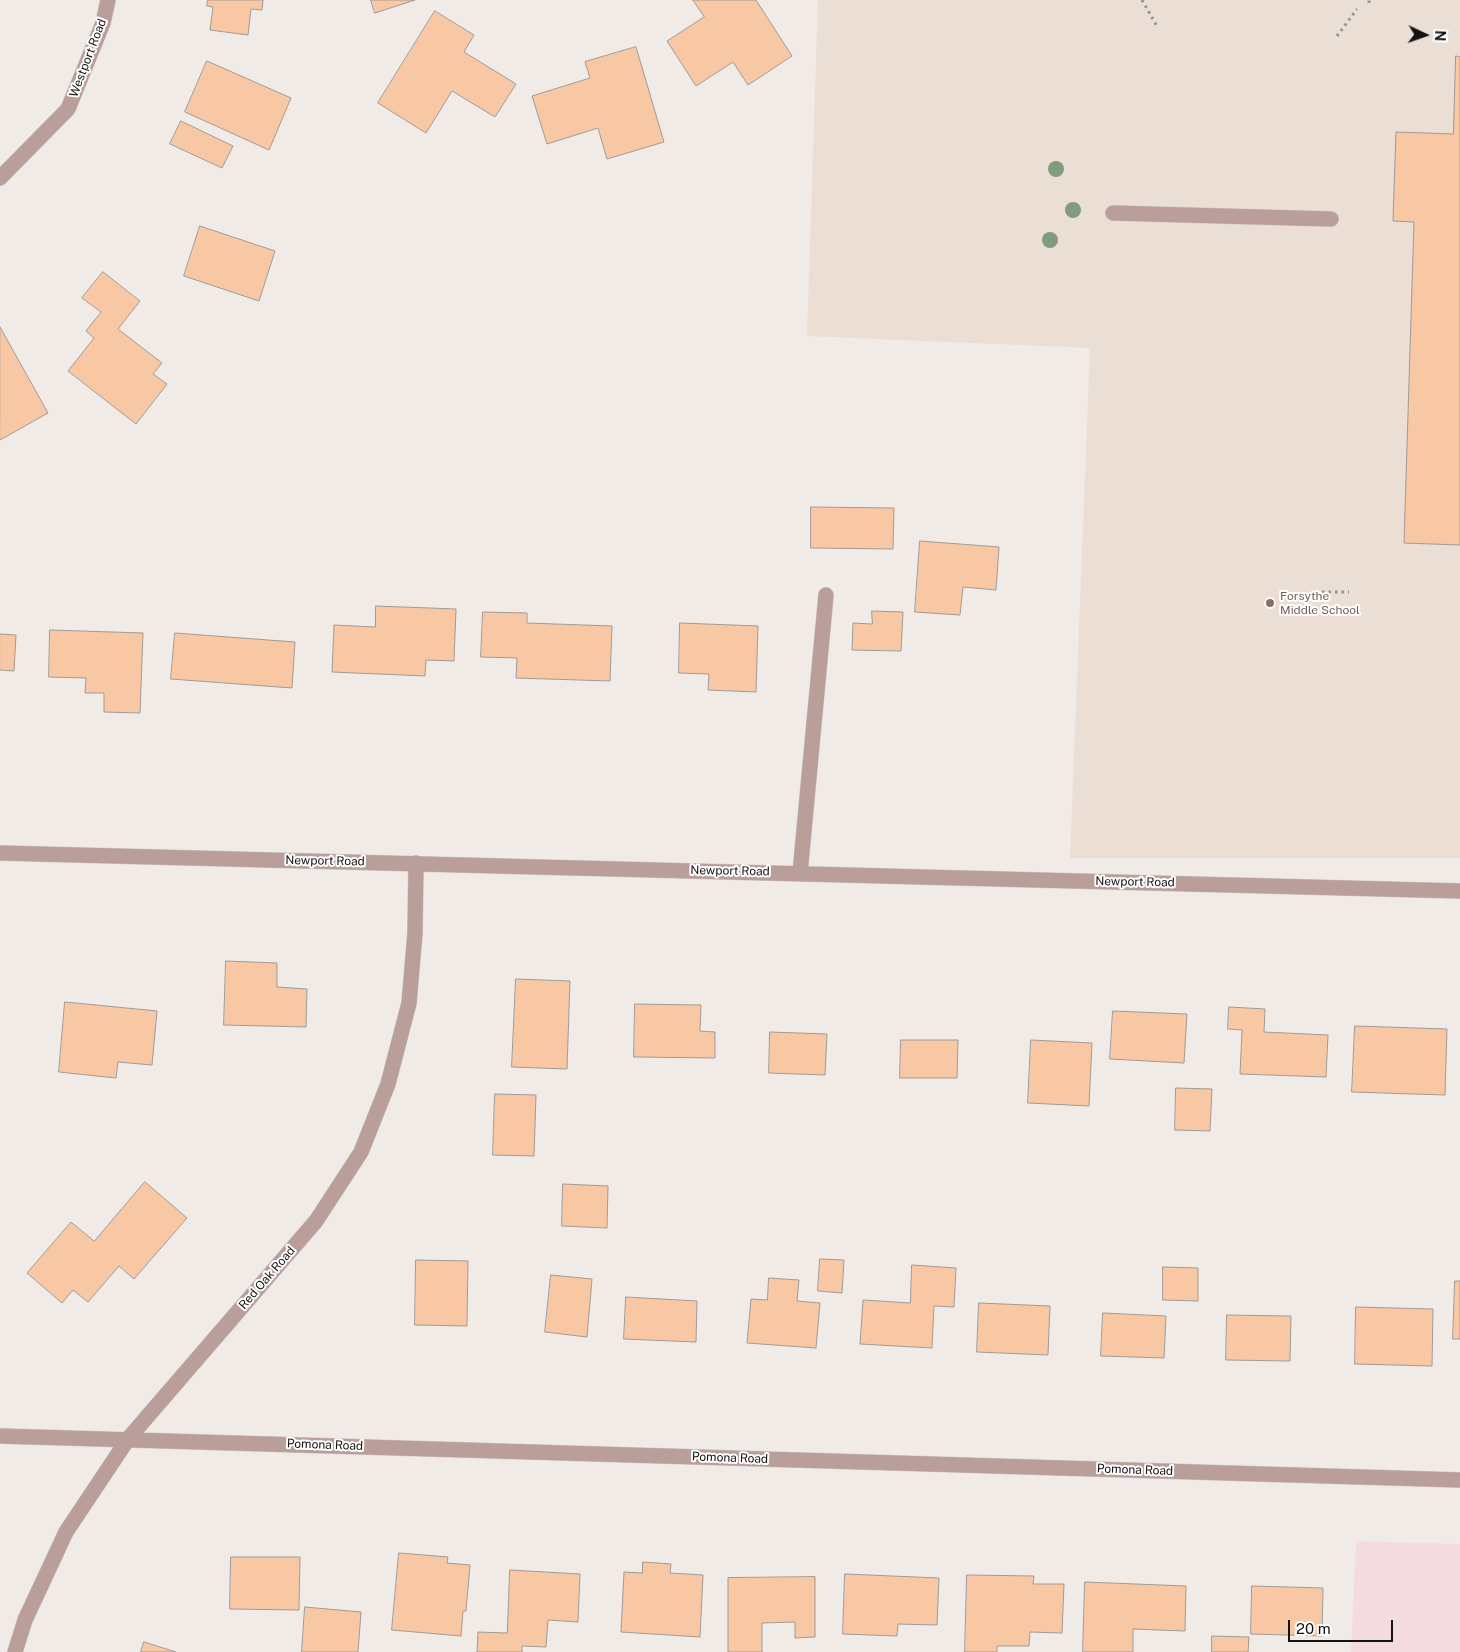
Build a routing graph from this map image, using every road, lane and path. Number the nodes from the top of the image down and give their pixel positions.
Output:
1 (108, 0) edge
2 (1142, 0) edge
3 (1357, 9) dead end
4 (1158, 28) dead end
5 (1337, 36) dead end
6 (0, 178) edge
7 (1113, 213) dead end
8 (1331, 219) dead end
9 (1322, 592) dead end
10 (1349, 592) dead end
11 (826, 594) dead end
12 (0, 853) edge
13 (416, 864) junction
14 (800, 873) junction
15 (1460, 891) edge
16 (0, 1436) edge
17 (128, 1439) junction
18 (1460, 1480) edge
19 (15, 1652) edge

1 - 6 street, Westport Road
2 - 4 path
3 - 5 path
7 - 8 street
9 - 10 path
11 - 14 street
12 - 13 street, Newport Road
13 - 14 street, Newport Road
13 - 17 street, Red Oak Road
14 - 15 street, Newport Road
16 - 17 street, Pomona Road
17 - 18 street, Pomona Road
17 - 19 street, Red Oak Road

